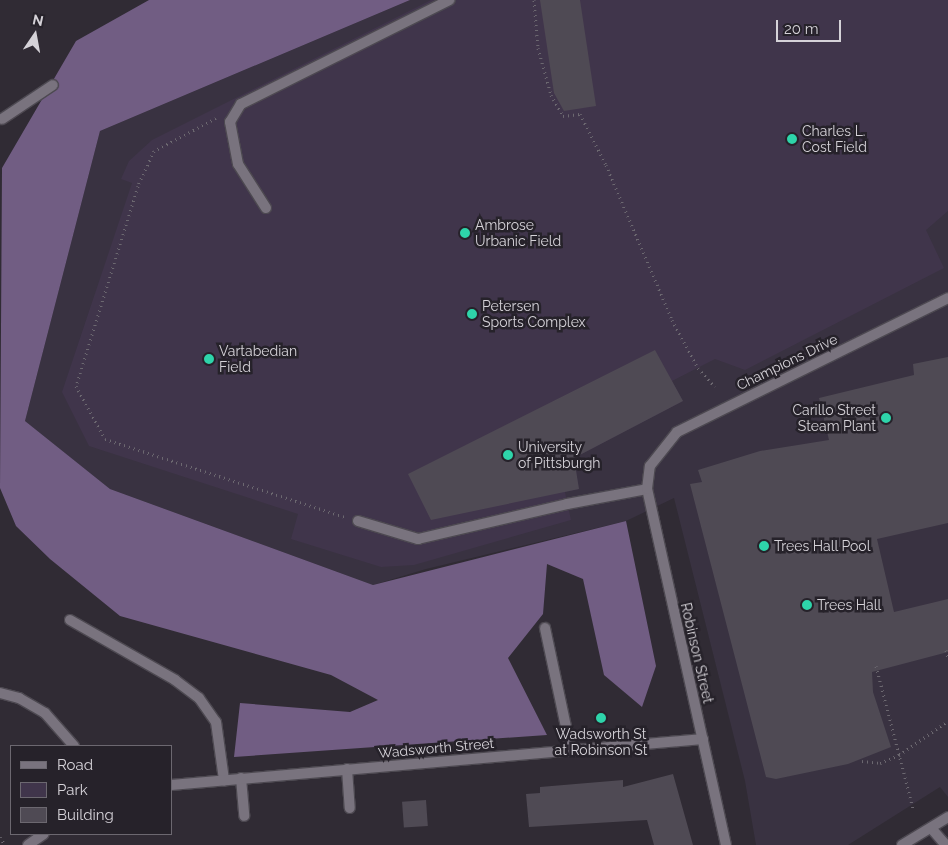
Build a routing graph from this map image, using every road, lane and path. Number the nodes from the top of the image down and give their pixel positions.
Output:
1 (450, 0) edge
2 (534, 0) edge
3 (53, 85) dead end
4 (241, 104) junction
5 (1, 122) edge
6 (266, 208) dead end
7 (948, 298) edge
8 (715, 387) dead end
9 (650, 466) joint
10 (647, 489) junction
11 (358, 521) joint
12 (70, 620) dead end
13 (545, 628) dead end
14 (946, 650) dead end
15 (948, 658) edge
16 (876, 666) dead end
17 (0, 693) edge
18 (948, 722) edge
19 (703, 739) junction
20 (73, 745) edge
21 (571, 750) junction
22 (899, 755) junction
23 (862, 761) dead end
24 (347, 769) junction
25 (242, 778) junction
26 (224, 780) junction
27 (172, 785) edge
28 (350, 808) dead end
29 (913, 808) dead end
30 (244, 816) dead end
31 (948, 817) edge
32 (931, 828) junction
33 (43, 835) edge
34 (0, 837) edge
35 (5, 845) edge
36 (28, 845) edge
37 (726, 845) edge
38 (902, 845) edge
39 (946, 845) edge

1 - 4 street
2 - 8 path
3 - 5 street
4 - 6 street
4 - 11 path
7 - 9 street, Champions Drive
9 - 10 street, Robinson Street
10 - 11 street
10 - 19 street, Robinson Street
12 - 26 street
13 - 21 street
14 - 15 path
16 - 22 path
17 - 20 street
18 - 22 path
19 - 21 street, Wadsworth Street
19 - 37 street, Robinson Street
21 - 24 street, Wadsworth Street
22 - 23 path
22 - 29 path
24 - 25 street, Wadsworth Street
24 - 28 street
25 - 26 street, Wadsworth Street
25 - 30 street
26 - 27 street, Wadsworth Street
31 - 32 street
32 - 38 street
32 - 39 street
33 - 36 street
34 - 35 path

